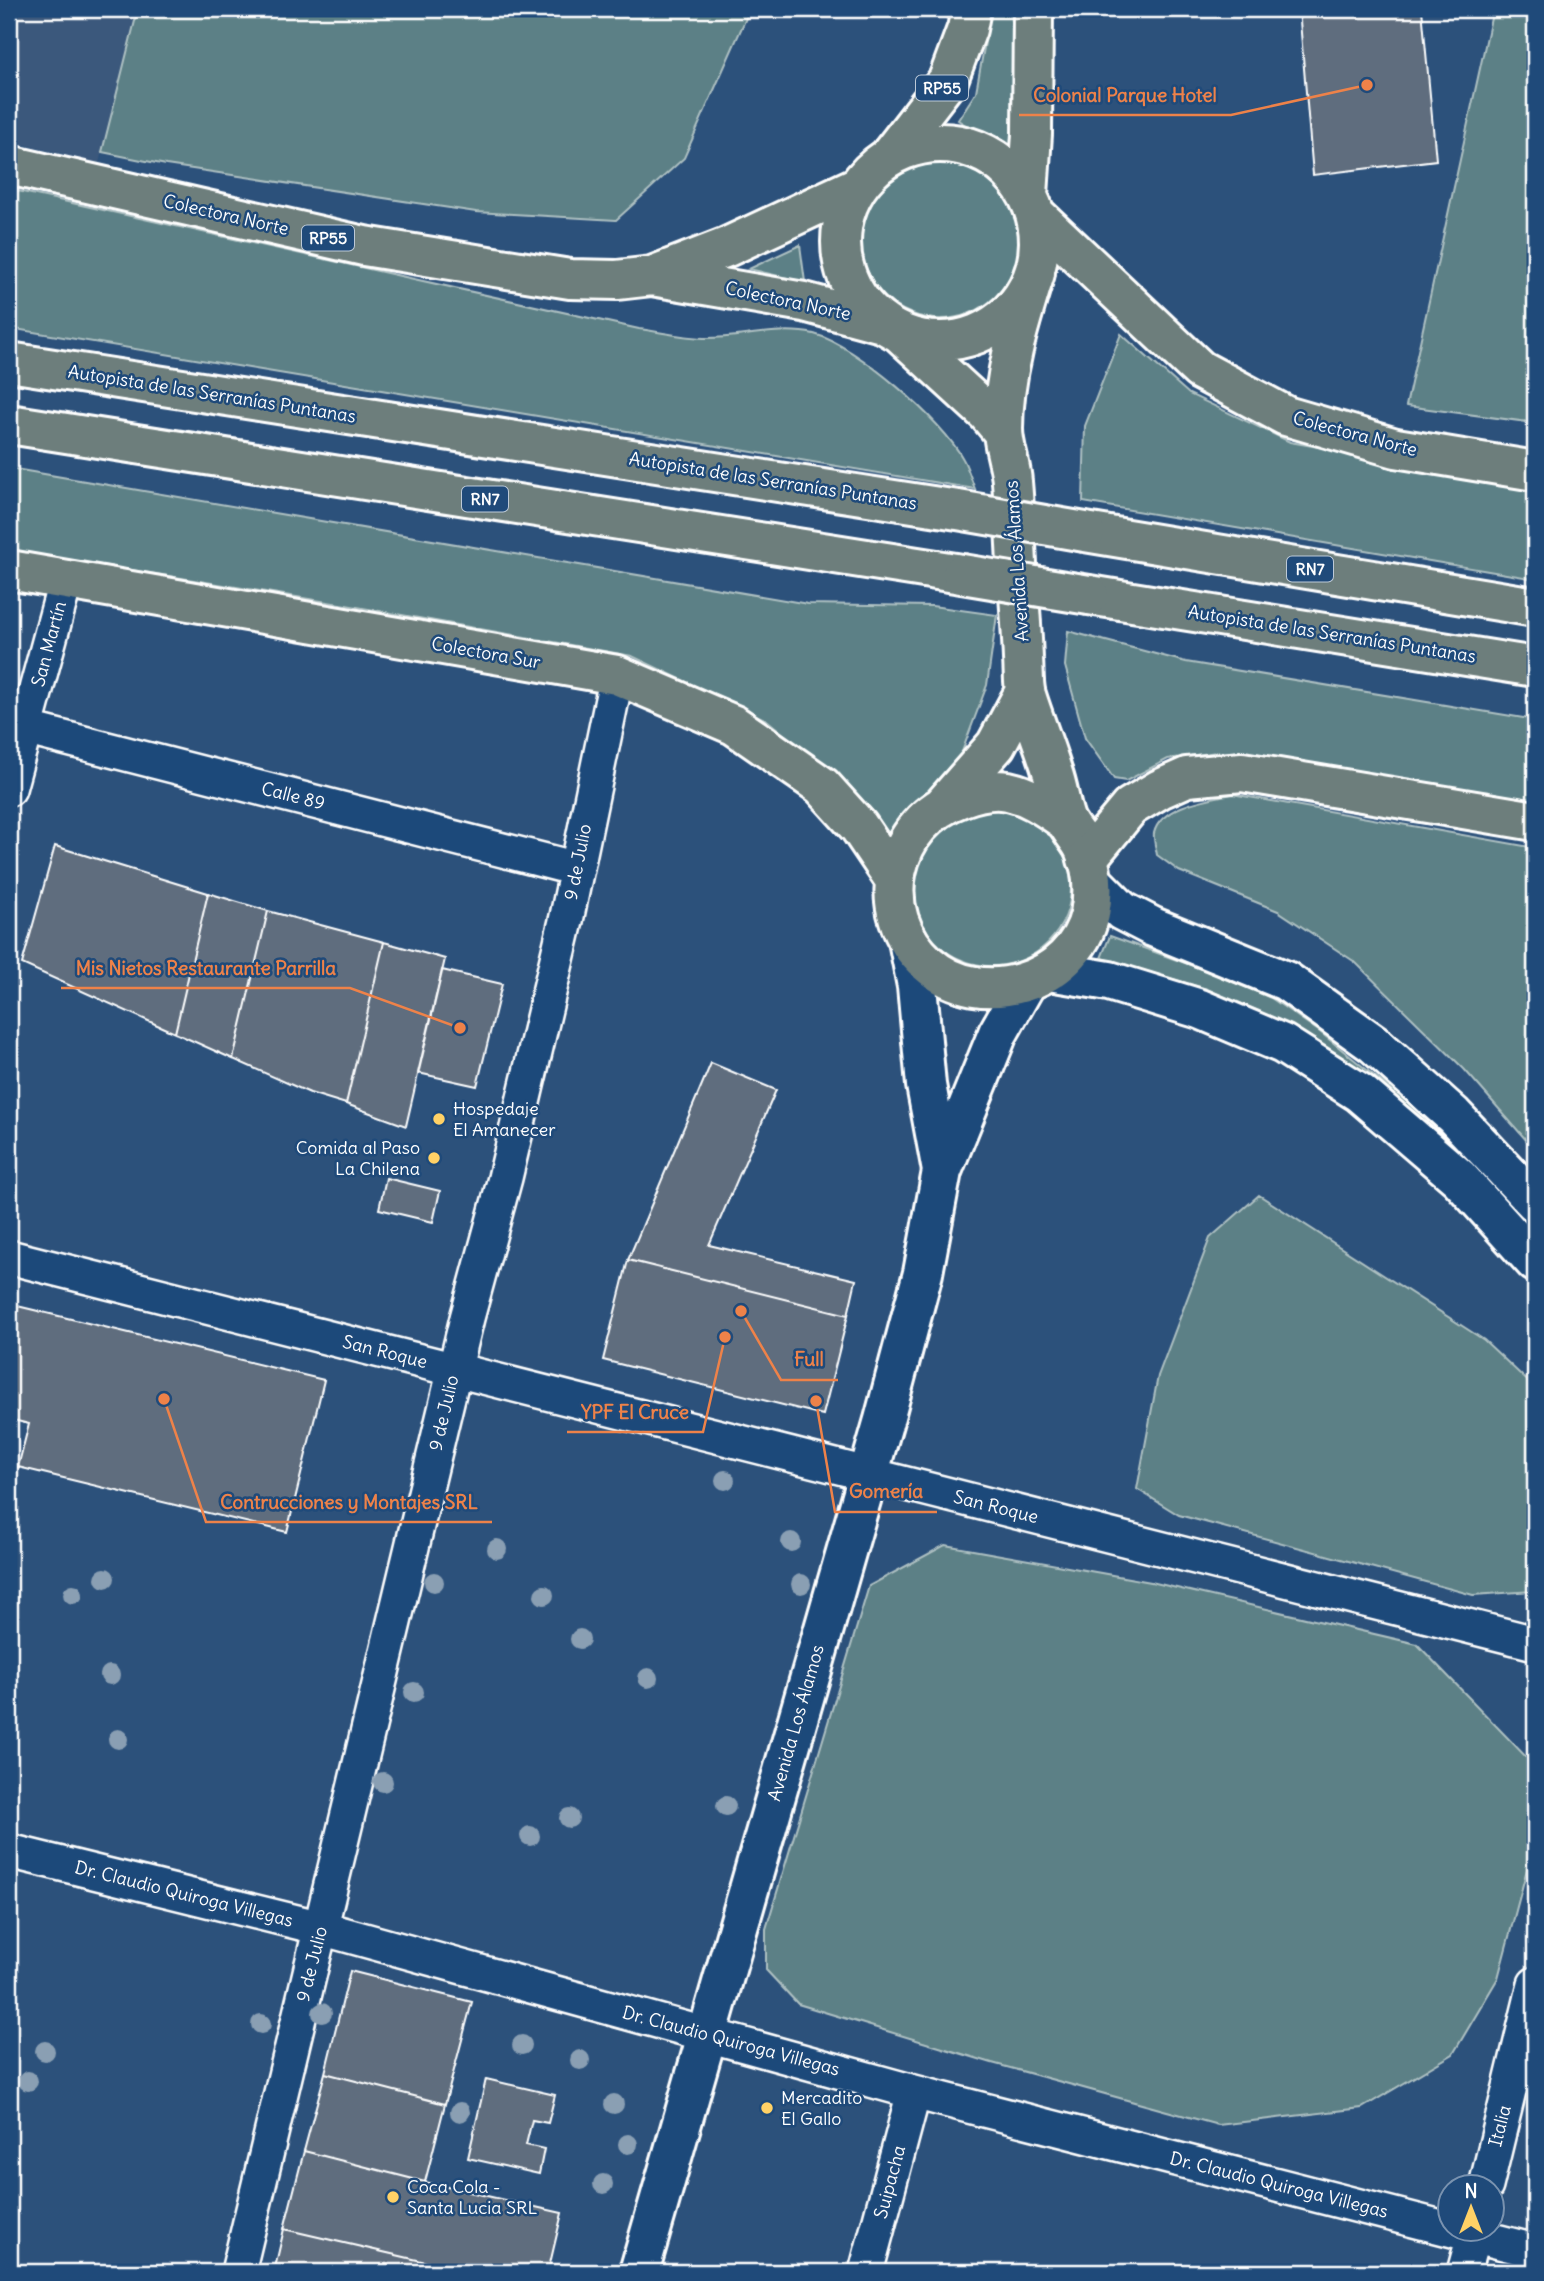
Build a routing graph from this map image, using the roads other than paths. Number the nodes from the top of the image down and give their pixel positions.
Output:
1 (971, 9) edge
2 (1033, 9) edge
3 (890, 155) junction
4 (9, 165) edge
5 (856, 187) junction
6 (1032, 205) junction
7 (1035, 272) junction
8 (652, 276) junction
9 (892, 328) junction
10 (9, 362) edge
11 (9, 424) edge
12 (1003, 431) junction
13 (1535, 471) edge
14 (9, 570) edge
15 (66, 579) junction
16 (1535, 607) edge
17 (1535, 667) edge
18 (617, 675) junction
19 (1025, 691) junction
20 (17, 726) edge
21 (9, 789) edge
22 (944, 803) junction
23 (1066, 821) junction
24 (1535, 821) edge
25 (577, 869) junction
26 (1090, 870) junction
27 (894, 879) junction
28 (908, 940) junction
29 (1038, 976) junction
30 (942, 1171) junction
31 (1535, 1202) edge
32 (9, 1256) edge
33 (1535, 1262) edge
34 (455, 1370) junction
35 (868, 1475) junction
36 (1535, 1643) edge
37 (9, 1850) edge
38 (321, 1928) junction
39 (1535, 1984) edge
40 (706, 2034) junction
41 (914, 2092) junction
42 (1489, 2172) edge
43 (1436, 2222) edge
44 (1472, 2242) edge
45 (1506, 2242) edge
46 (1535, 2251) edge
47 (237, 2272) edge
48 (639, 2272) edge
49 (866, 2272) edge
50 (1464, 2272) edge

1 - 3 main road, RP55
2 - 6 main road, RP55
3 - 5 main road, RP55
3 - 6 main road, RP55
4 - 8 main road, Colectora Norte / RP55
5 - 8 main road, Colectora Norte / RP55
5 - 9 main road, RP55
6 - 7 main road, RP55
6 - 13 main road, Colectora Norte
7 - 9 main road, RP55
7 - 12 main road, Avenida Los Álamos
8 - 9 main road, Colectora Norte / RP55
9 - 12 main road
10 - 16 main road, Autopista de las Serranías Puntanas / RN7, bridge
11 - 17 main road, Autopista de las Serranías Puntanas / RN7, bridge
12 - 19 main road, Avenida Los Álamos
14 - 15 main road, Colectora Sur
15 - 18 main road, Colectora Sur
15 - 20 street, San Martín
18 - 25 street, 9 de Julio
18 - 27 main road, Colectora Sur
19 - 22 main road
19 - 23 main road, Avenida Los Álamos
20 - 21 street, San Martín
20 - 25 street, Calle 89
22 - 23 main road
22 - 27 main road
23 - 26 main road
24 - 26 main road
25 - 34 street, 9 de Julio
26 - 29 main road
26 - 31 main road
27 - 28 main road
28 - 29 main road
28 - 30 main road, Avenida Los Álamos
29 - 30 main road, Avenida Los Álamos
29 - 33 main road
30 - 35 main road, Avenida Los Álamos
32 - 34 street, San Roque
34 - 35 street, San Roque
34 - 38 street, 9 de Julio
35 - 36 street, San Roque
35 - 40 main road, Avenida Los Álamos
37 - 38 street, Dr. Claudio Quiroga Villegas
38 - 40 street, Dr. Claudio Quiroga Villegas
38 - 47 street, 9 de Julio
39 - 42 street, Italia
40 - 41 street, Dr. Claudio Quiroga Villegas
40 - 48 main road, Avenida Los Álamos
41 - 43 street, Dr. Claudio Quiroga Villegas
41 - 49 street, Suipacha
44 - 50 street
45 - 46 street, Dr. Claudio Quiroga Villegas

